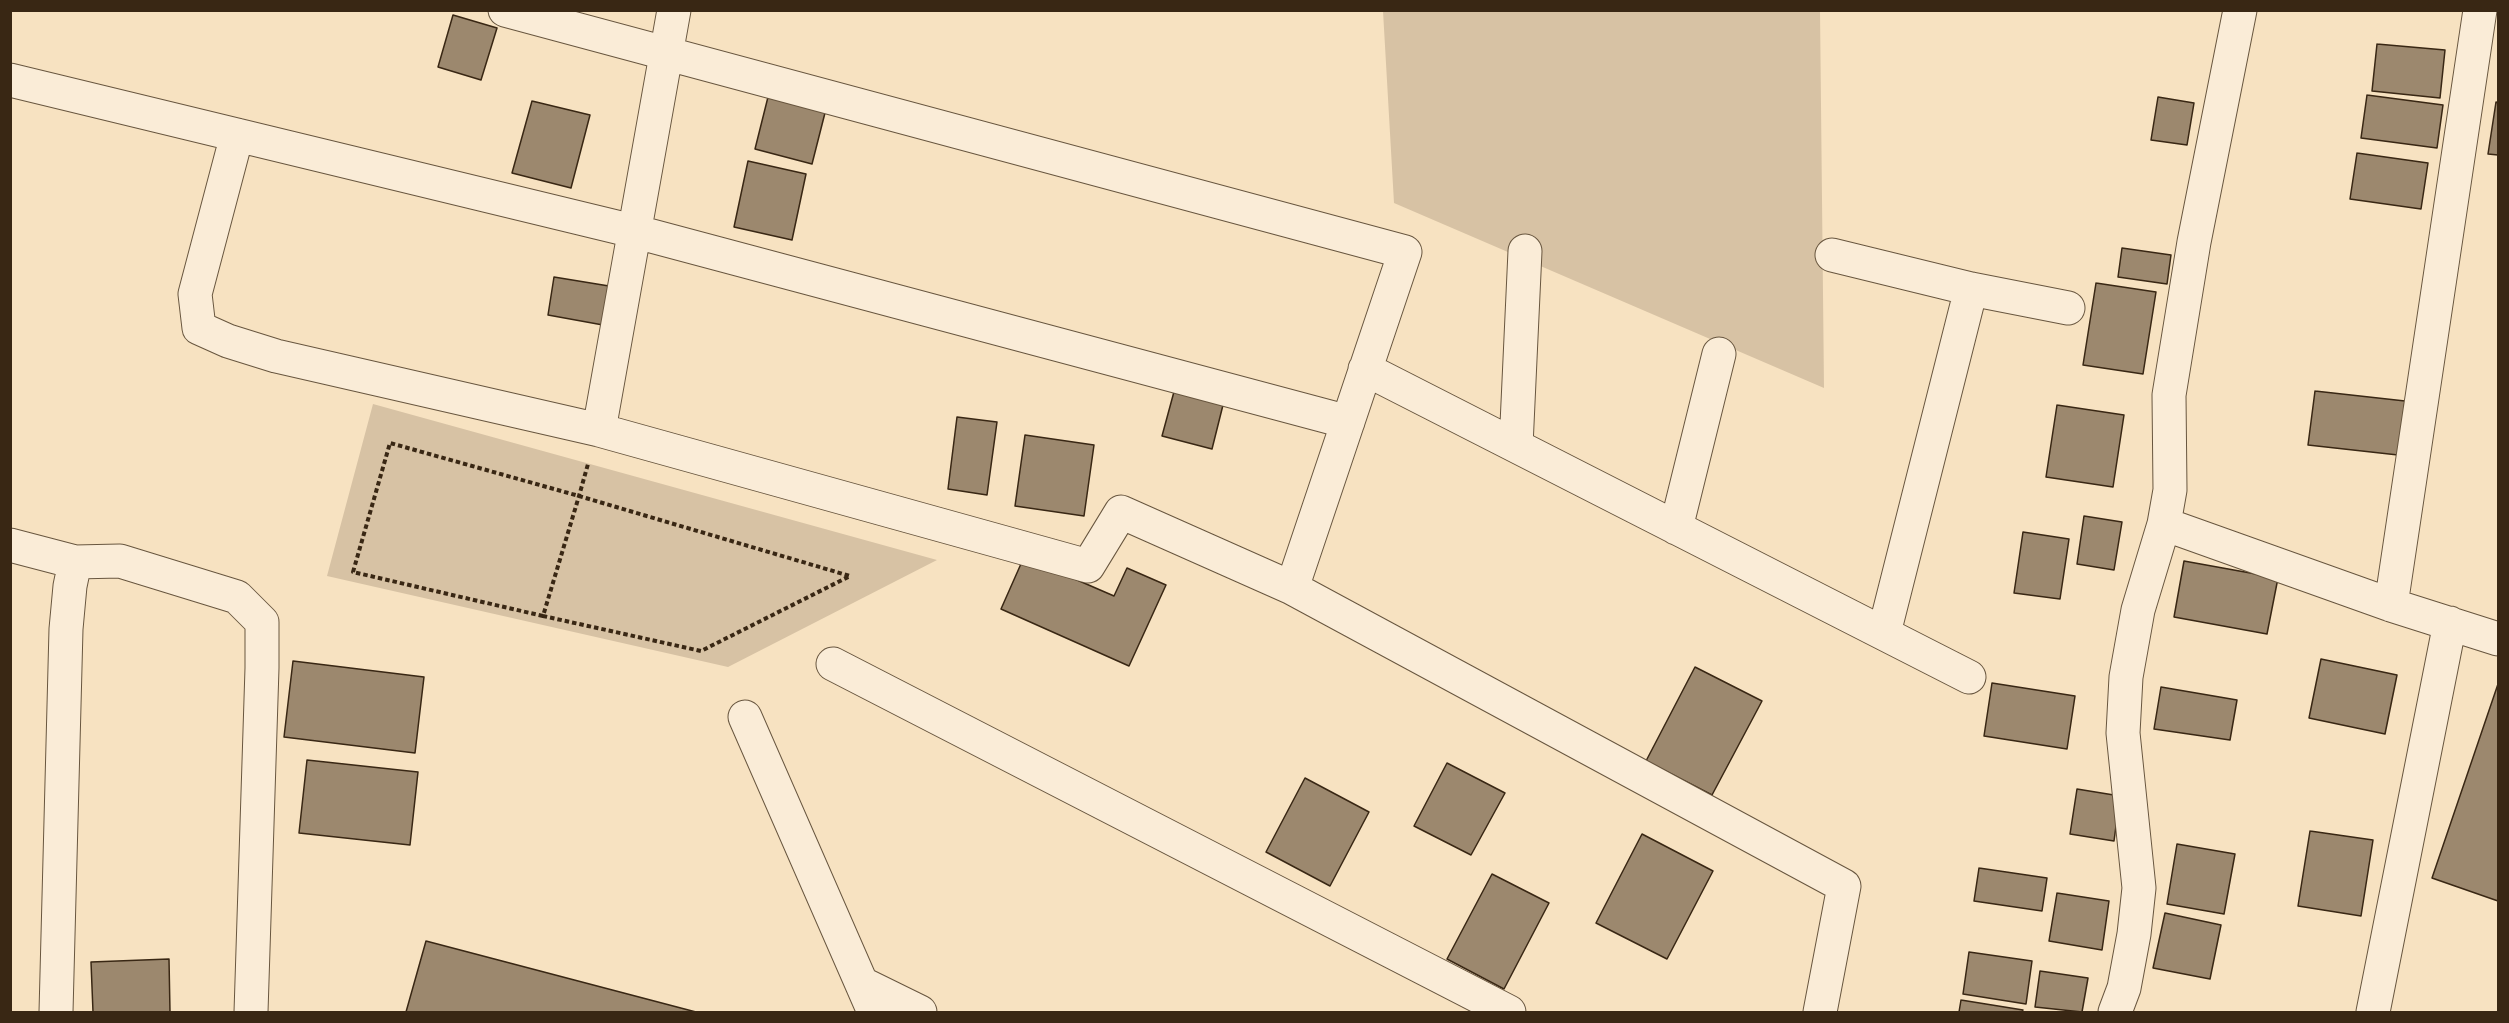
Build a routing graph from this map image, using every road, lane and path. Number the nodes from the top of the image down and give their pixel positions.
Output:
1 (505, 10) edge
2 (674, 10) edge
3 (2240, 10) edge
4 (2480, 10) edge
5 (667, 52) junction
6 (10, 80) edge
7 (237, 135) junction
8 (633, 231) junction
9 (1525, 251) dead end
10 (1832, 255) dead end
11 (1971, 289) junction
12 (2068, 309) dead end
13 (1719, 354) dead end
14 (1365, 369) junction
15 (1348, 422) junction
16 (598, 430) junction
17 (1516, 446) junction
18 (579, 496) junction
19 (2164, 524) junction
20 (1676, 528) junction
21 (10, 545) edge
22 (75, 562) junction
23 (1292, 588) junction
24 (2391, 605) junction
25 (543, 616) junction
26 (2450, 623) junction
27 (1884, 633) junction
28 (2499, 639) edge
29 (834, 664) dead end
30 (1969, 677) dead end
31 (745, 717) dead end
32 (868, 998) edge
33 (56, 1012) edge
34 (251, 1012) edge
35 (920, 1012) edge
36 (1509, 1012) edge
37 (1820, 1012) edge
38 (2115, 1012) edge
39 (2373, 1012) edge

1 - 5 street
2 - 5 street
3 - 19 street
4 - 24 street
5 - 8 street
5 - 14 street
6 - 7 street
7 - 8 street
7 - 16 street
8 - 15 street
8 - 16 street
9 - 17 street
10 - 11 street
11 - 12 street
11 - 27 street
13 - 20 street
14 - 15 street
14 - 17 street
15 - 23 street
16 - 23 street
17 - 20 street
18 - 25 path
18 - 25 path
18 - 25 path
19 - 24 street
19 - 38 street
20 - 27 street
21 - 22 street
22 - 33 street
22 - 34 street
23 - 37 street
24 - 26 street
26 - 28 street
26 - 39 street
27 - 30 street
29 - 36 street
31 - 32 street
32 - 35 street

